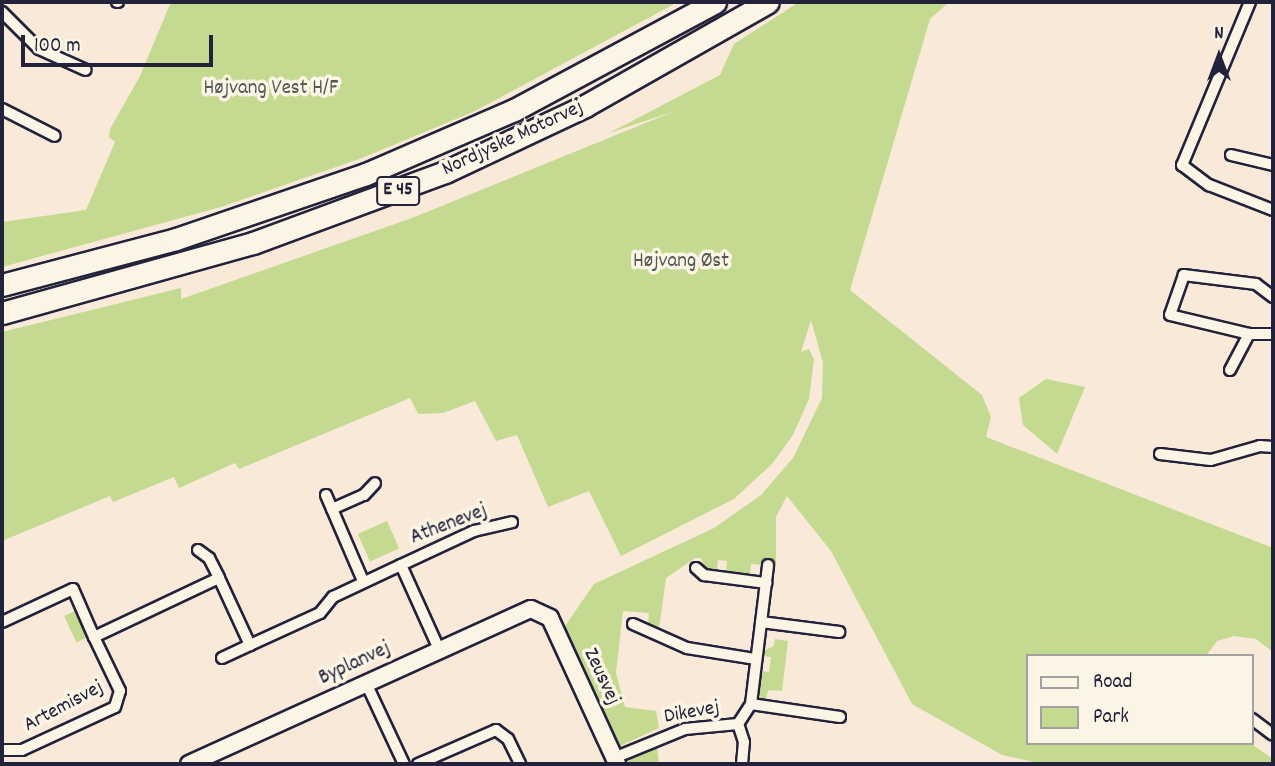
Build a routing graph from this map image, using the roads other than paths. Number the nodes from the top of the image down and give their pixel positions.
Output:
1 (715, 2) edge
2 (768, 2) edge
3 (1250, 2) edge
4 (2, 12) edge
5 (86, 70) dead end
6 (2, 109) edge
7 (55, 136) dead end
8 (1231, 155) dead end
9 (1273, 165) edge
10 (1273, 210) edge
11 (2, 285) edge
12 (1273, 297) edge
13 (2, 313) edge
14 (1250, 334) junction
15 (1273, 334) edge
16 (1230, 370) dead end
17 (1273, 447) edge
18 (1160, 454) dead end
19 (375, 483) dead end
20 (326, 495) dead end
21 (332, 509) junction
22 (512, 522) dead end
23 (198, 550) dead end
24 (401, 565) junction
25 (768, 565) dead end
26 (696, 568) dead end
27 (219, 578) junction
28 (363, 581) junction
29 (766, 583) junction
30 (541, 611) joint
31 (2, 622) edge
32 (761, 622) junction
33 (633, 624) dead end
34 (839, 632) dead end
35 (94, 637) junction
36 (250, 645) junction
37 (439, 649) junction
38 (222, 658) dead end
39 (756, 659) junction
40 (366, 683) junction
41 (751, 704) junction
42 (840, 717) dead end
43 (1254, 721) edge
44 (738, 724) junction
45 (1273, 735) edge
46 (2, 750) edge
47 (616, 761) edge
48 (189, 764) edge
49 (404, 764) edge
50 (418, 764) edge
51 (520, 764) edge
52 (742, 764) edge

1 - 11 highway, Nordjyske Motorvej / E 45
2 - 13 highway, Nordjyske Motorvej / E 45
3 - 10 street
4 - 5 street
6 - 7 street
8 - 9 street
12 - 14 street
14 - 15 street
14 - 16 street
17 - 18 street
19 - 21 street
20 - 21 street
21 - 28 street
22 - 24 street, Athenevej
23 - 27 street
24 - 28 street, Athenevej
24 - 37 street, Athenevej
25 - 29 street, Dikevej
26 - 29 street
27 - 35 street
27 - 36 street
28 - 36 street, Athenevej
29 - 32 street, Dikevej
30 - 37 street, Byplanvej
30 - 47 street, Zeusvej
31 - 35 street, Artemisvej
32 - 34 street
32 - 39 street, Dikevej
33 - 39 street
35 - 46 street, Artemisvej
36 - 38 street, Athenevej
37 - 40 street, Byplanvej
39 - 41 street, Dikevej
40 - 48 street, Byplanvej
40 - 49 street
41 - 42 street, Dikevej
41 - 44 street, Dikevej
43 - 45 street
44 - 47 street, Dikevej
44 - 52 street, Dikevej
50 - 51 street

